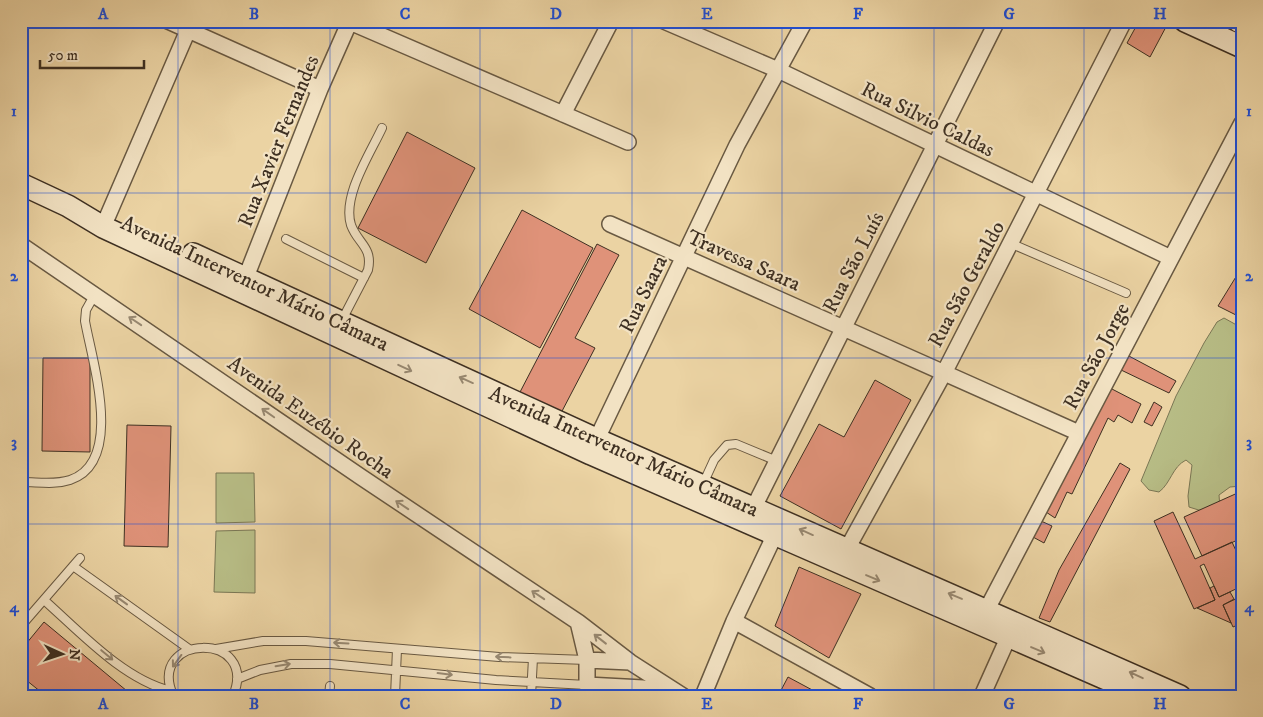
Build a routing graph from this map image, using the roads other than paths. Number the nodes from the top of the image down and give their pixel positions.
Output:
1 (23, 21) edge
2 (168, 21) edge
3 (664, 21) edge
4 (805, 21) edge
5 (998, 21) edge
6 (1124, 21) edge
7 (1185, 21) edge
8 (350, 22) edge
9 (607, 23) edge
10 (21, 26) edge
11 (191, 26) edge
12 (1242, 47) edge
13 (778, 70) junction
14 (320, 89) junction
15 (563, 114) junction
16 (1242, 123) edge
17 (382, 128) dead end
18 (628, 142) dead end
19 (935, 146) junction
20 (21, 184) edge
21 (1037, 194) junction
22 (105, 221) junction
23 (610, 224) dead end
24 (286, 239) dead end
25 (1012, 244) junction
26 (21, 245) edge
27 (684, 257) junction
28 (1171, 258) junction
29 (246, 277) junction
30 (364, 278) junction
31 (1126, 293) dead end
32 (95, 294) junction
33 (341, 322) junction
34 (844, 328) junction
35 (944, 373) junction
36 (440, 377) junction
37 (1079, 433) junction
38 (594, 447) junction
39 (777, 461) junction
40 (23, 482) dead end
41 (699, 493) junction
42 (750, 516) junction
43 (778, 528) junction
44 (843, 557) junction
45 (80, 558) dead end
46 (73, 566) junction
47 (44, 600) junction
48 (987, 609) junction
49 (578, 622) junction
50 (734, 622) junction
51 (21, 626) edge
52 (1012, 629) junction
53 (189, 649) junction
54 (216, 649) junction
55 (397, 649) junction
56 (533, 658) junction
57 (587, 660) junction
58 (630, 662) junction
59 (397, 668) junction
60 (237, 679) junction
61 (531, 682) junction
62 (587, 685) junction
63 (330, 686) dead end
64 (172, 694) edge
65 (233, 696) edge
66 (329, 696) edge
67 (395, 696) edge
68 (531, 696) edge
69 (664, 696) edge
70 (683, 696) edge
71 (703, 696) edge
72 (870, 696) edge
73 (982, 696) edge
74 (1145, 696) edge
75 (1180, 696) edge

1 - 10 lane
2 - 11 street
3 - 13 street, Rua Silvio Caldas
4 - 13 street, Rua Saara
5 - 19 street, Rua São Luís
6 - 21 street, Rua São Geraldo
7 - 12 main road
8 - 14 street, Rua Xavier Fernandes
8 - 15 street
9 - 15 street
11 - 14 street
11 - 22 street
13 - 19 street, Rua Silvio Caldas
13 - 27 street, Rua Saara
14 - 29 street, Rua Xavier Fernandes
15 - 18 street
16 - 28 street, Rua São Jorge
17 - 30 lane
19 - 21 street, Rua Silvio Caldas
19 - 34 street, Rua São Luís
20 - 22 main road, Avenida Interventor Mário Câmara
21 - 25 street, Rua São Geraldo
21 - 28 street, Rua Silvio Caldas
22 - 29 main road, Avenida Interventor Mário Câmara
22 -> 36 main road, Avenida Interventor Mário Câmara
23 - 27 street, Travessa Saara
24 - 30 lane
25 - 31 lane
25 - 35 street, Rua São Geraldo
26 - 32 street, Avenida Euzébio Rocha
27 - 34 street, Travessa Saara
27 - 38 street, Rua Saara
28 - 37 street, Rua São Jorge
29 - 33 main road, Avenida Interventor Mário Câmara
30 - 33 lane
32 - 40 lane
49 -> 32 street, Avenida Euzébio Rocha
33 - 36 main road, Avenida Interventor Mário Câmara
34 - 35 street, Travessa Saara
34 - 39 street, Rua São Luís
35 - 37 street, Travessa Saara
35 - 44 street, Rua São Geraldo
36 - 38 main road, Avenida Interventor Mário Câmara
37 - 48 street, Rua São Jorge
38 - 41 main road, Avenida Interventor Mário Câmara
39 - 41 lane
39 - 42 street, Rua São Luís
41 - 42 main road, Avenida Interventor Mário Câmara
42 - 43 main road, Avenida Interventor Mário Câmara
43 - 44 main road, Avenida Interventor Mário Câmara
43 - 50 street
48 -> 44 main road, Avenida Interventor Mário Câmara
44 -> 52 main road, Avenida Interventor Mário Câmara
45 - 46 lane
46 - 47 lane
53 -> 46 lane
47 - 51 lane
47 -> 64 lane
48 - 52 main road, Avenida Interventor Mário Câmara
49 - 57 street
58 -> 49 street, Avenida Euzébio Rocha
50 - 71 street
50 - 72 street
52 - 73 street
52 -> 74 main road, Avenida Interventor Mário Câmara
75 -> 52 main road, Avenida Interventor Mário Câmara
53 - 54 lane
53 -> 64 lane
55 -> 54 lane
54 - 60 lane
56 -> 55 lane
55 - 59 lane
56 - 57 lane
56 - 61 lane
57 - 58 street
57 - 62 street
58 - 70 street, Avenida Euzébio Rocha
60 -> 59 lane
59 -> 61 lane
59 - 67 lane
60 - 65 lane
61 - 62 lane
61 - 68 lane
62 - 69 street
63 - 66 lane

